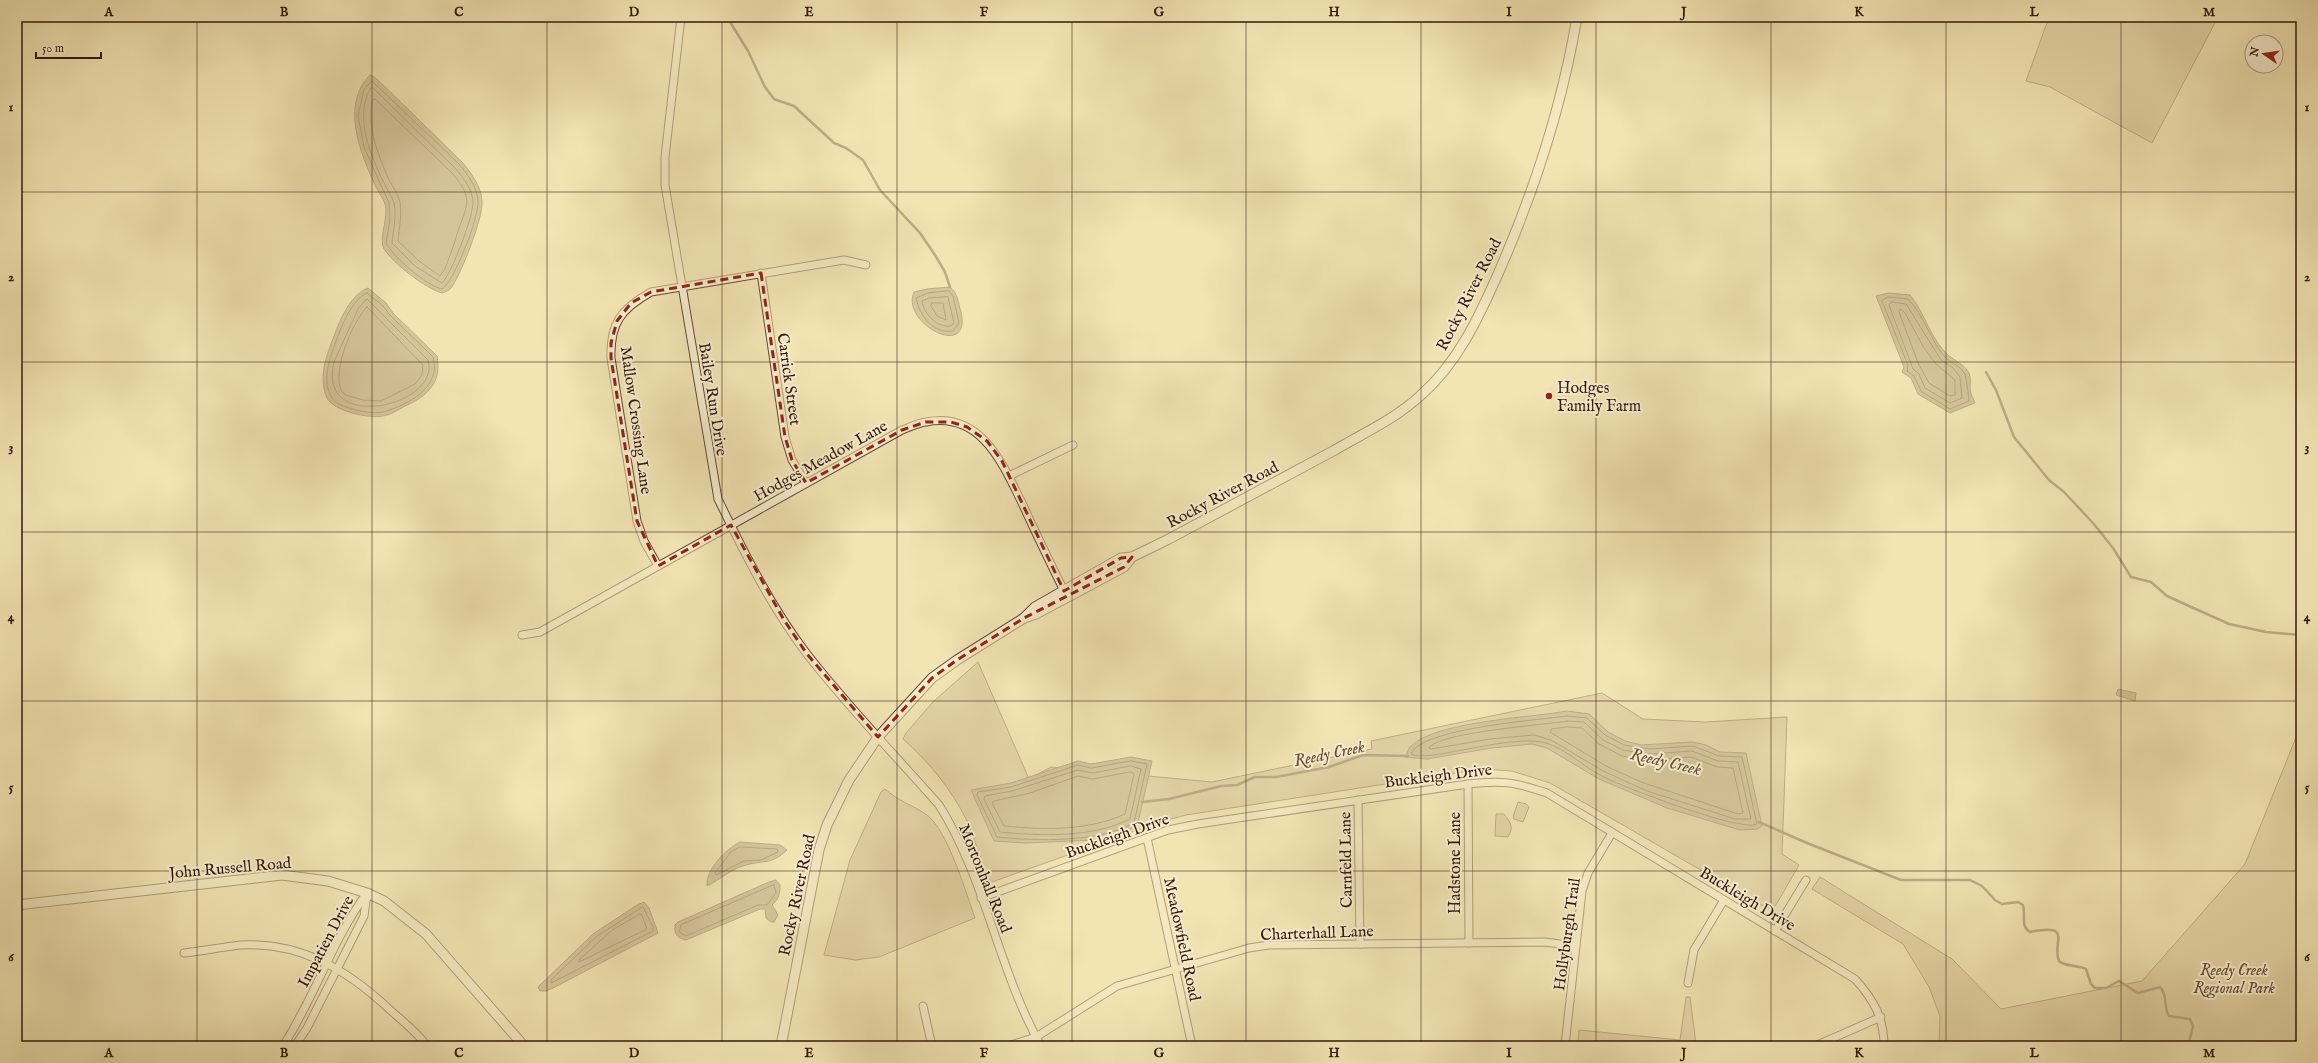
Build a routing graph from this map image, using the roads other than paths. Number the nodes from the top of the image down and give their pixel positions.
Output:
1 (681, 17) edge
2 (1577, 17) edge
3 (866, 265) dead end
4 (761, 273) junction
5 (682, 286) junction
6 (1073, 445) dead end
7 (1009, 476) junction
8 (806, 483) junction
9 (731, 526) junction
10 (1132, 557) junction
11 (658, 566) junction
12 (1064, 591) junction
13 (1024, 618) junction
14 (522, 635) dead end
15 (878, 737) junction
16 (1468, 784) junction
17 (1358, 800) junction
18 (1612, 833) junction
19 (1147, 838) junction
20 (1806, 880) dead end
21 (367, 893) junction
22 (981, 898) junction
23 (1724, 900) junction
24 (17, 905) edge
25 (1776, 931) junction
26 (1469, 943) junction
27 (1360, 944) junction
28 (1576, 946) junction
29 (184, 953) dead end
30 (327, 964) junction
31 (338, 969) junction
32 (1176, 970) junction
33 (1688, 983) dead end
34 (923, 1006) dead end
35 (1881, 1017) junction
36 (1036, 1037) junction
37 (283, 1046) edge
38 (294, 1046) edge
39 (427, 1046) edge
40 (524, 1046) edge
41 (781, 1046) edge
42 (932, 1046) edge
43 (1008, 1046) edge
44 (1041, 1046) edge
45 (1192, 1046) edge
46 (1566, 1046) edge
47 (1815, 1046) edge
48 (1884, 1046) edge

1 - 5 street, Bailey Run Drive
2 - 10 street, Rocky River Road
3 - 4 street, Mallow Crossing Lane
4 - 5 street, Mallow Crossing Lane
4 - 8 street, Carrick Street
5 - 9 street, Bailey Run Drive
5 - 11 street, Mallow Crossing Lane
6 - 7 street
7 - 8 street, Hodges Meadow Lane
7 - 12 street, Hodges Meadow Lane
8 - 9 street, Hodges Meadow Lane
9 - 11 street, Hodges Meadow Lane
9 - 15 street, Bailey Run Drive
10 - 12 street, Rocky River Road
10 - 13 street, Rocky River Road
11 - 14 street, Hodges Meadow Lane
12 - 13 street, Rocky River Road
13 - 15 street, Rocky River Road
15 - 22 street, Mortonhall Road
15 - 41 street, Rocky River Road
16 - 17 street, Buckleigh Drive
16 - 18 street, Buckleigh Drive
16 - 26 street, Hadstone Lane
17 - 19 street, Buckleigh Drive
17 - 27 street, Carnfeld Lane
18 - 23 street, Buckleigh Drive
18 - 28 street, Hollyburgh Trail
19 - 22 street, Buckleigh Drive
19 - 32 street, Meadowfield Road
20 - 25 street
21 - 24 street, John Russell Road
21 - 30 street, Impatien Drive
21 - 31 street, Impatien Drive
21 - 40 street, John Russell Road
22 - 36 street, Mortonhall Road
23 - 25 street, Buckleigh Drive
23 - 33 street
25 - 35 street, Buckleigh Drive
26 - 27 street, Charterhall Lane
26 - 28 street, Charterhall Lane
27 - 32 street, Charterhall Lane
28 - 46 street, Hollyburgh Trail
29 - 30 street
30 - 31 street
30 - 37 street, Impatien Drive
31 - 38 street, Impatien Drive
31 - 39 street
32 - 36 street, Charterhall Lane
32 - 45 street, Meadowfield Road
34 - 42 street
35 - 47 street
35 - 48 street, Buckleigh Drive
36 - 43 street, Charterhall Lane
36 - 44 street, Mortonhall Road

